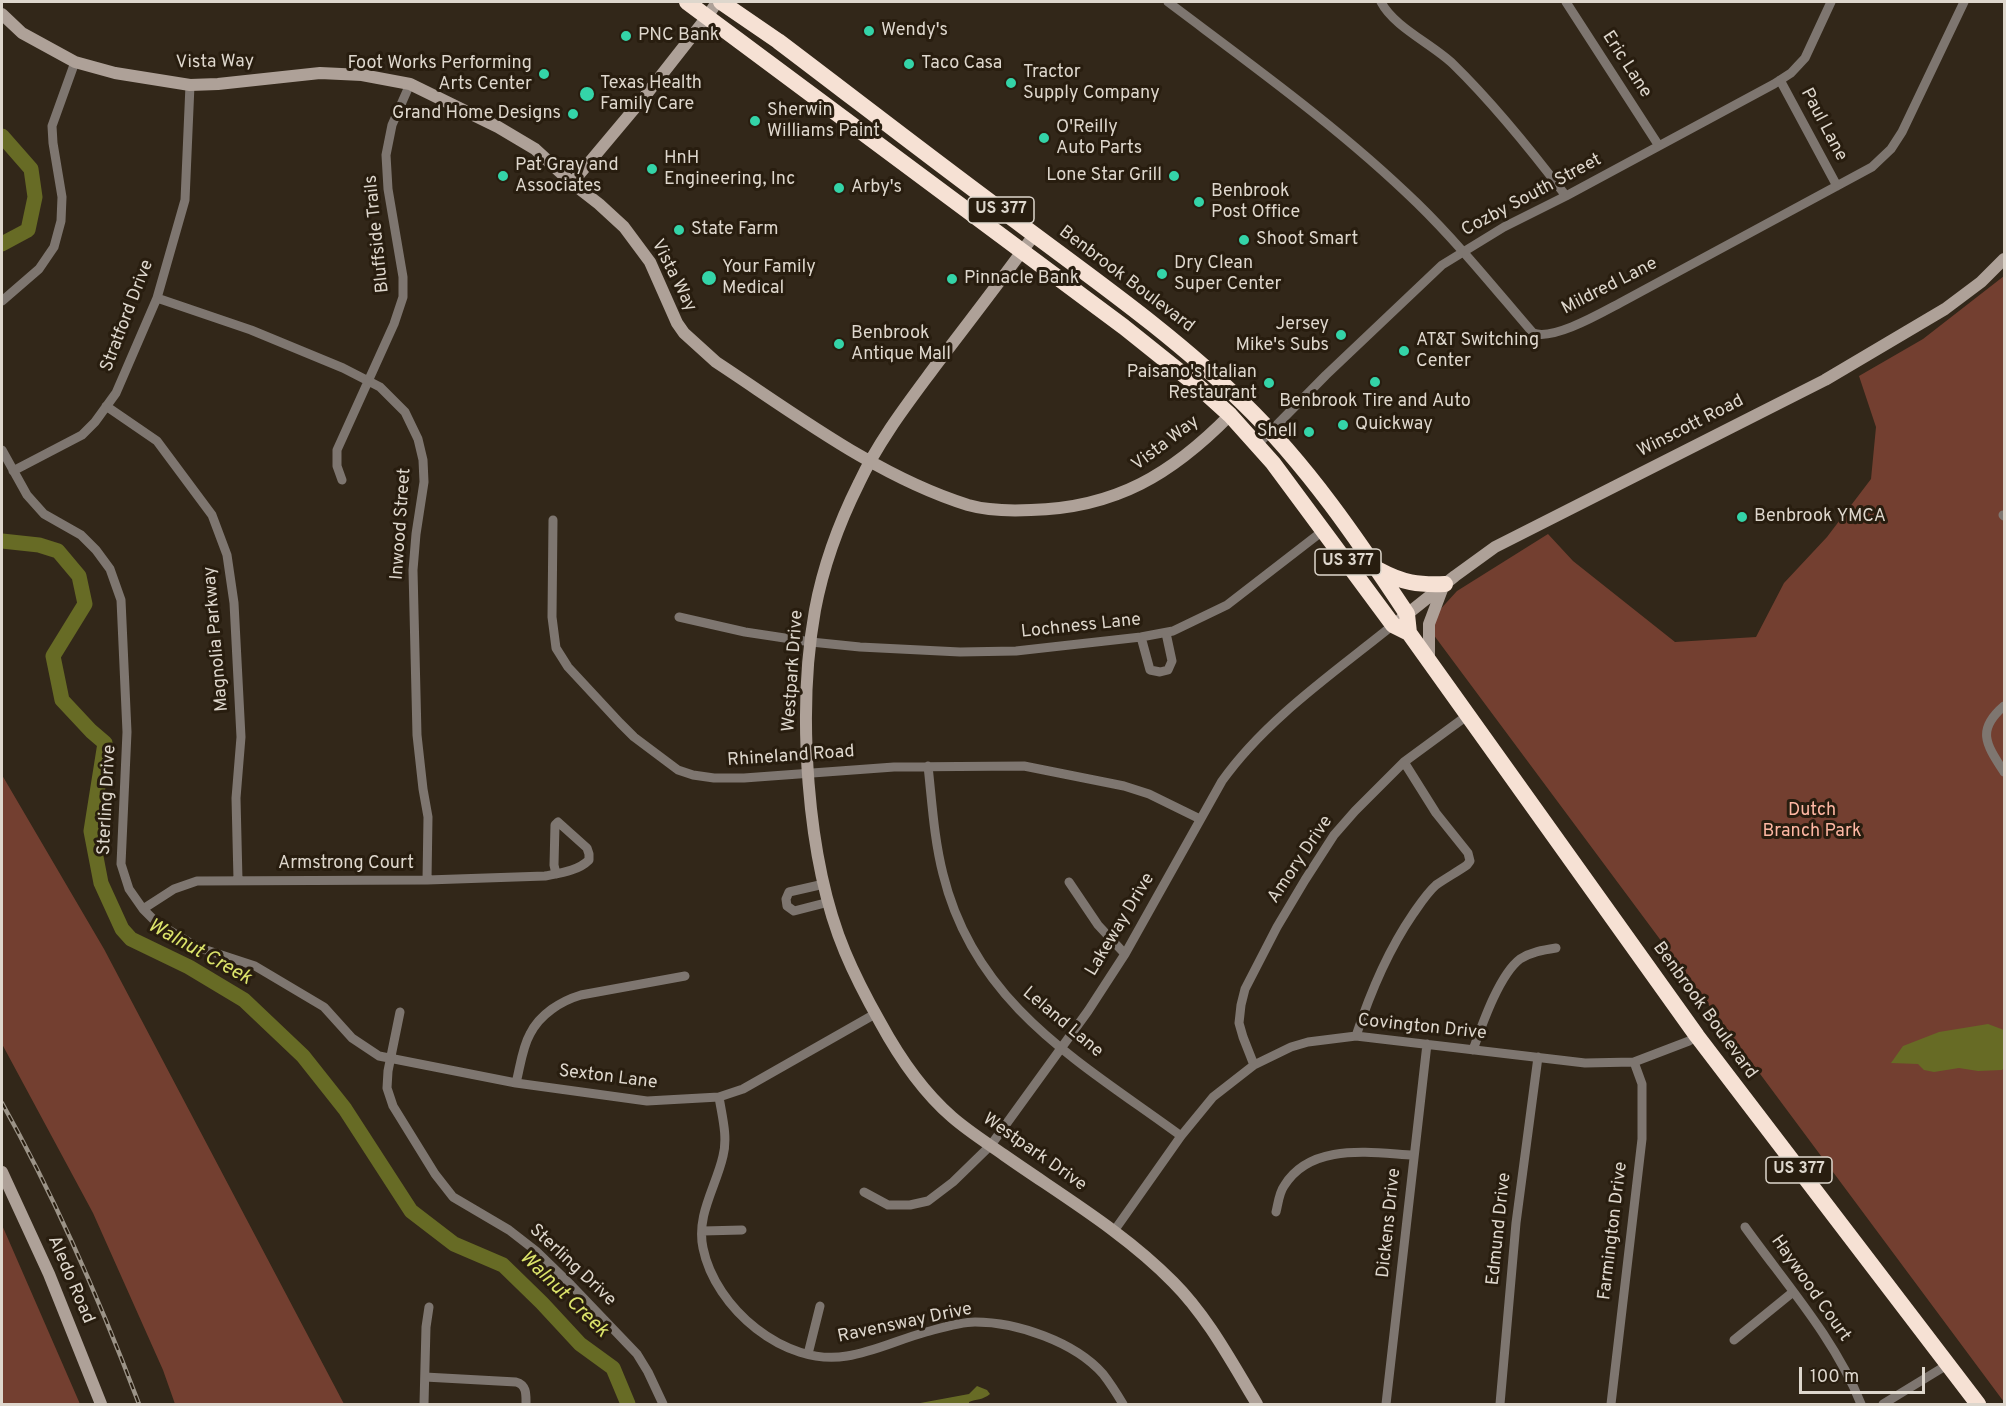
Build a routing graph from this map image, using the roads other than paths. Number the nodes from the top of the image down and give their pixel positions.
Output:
1 (687, 2) edge
2 (717, 2) edge
3 (721, 2) edge
4 (1168, 2) edge
5 (1381, 2) edge
6 (1566, 2) edge
7 (1832, 2) edge
8 (1964, 2) edge
9 (2, 14) edge
10 (707, 18) junction
11 (75, 62) junction
12 (1780, 80) junction
13 (410, 84) junction
14 (190, 85) junction
15 (1659, 146) junction
16 (572, 183) junction
17 (1837, 186) junction
18 (1566, 196) junction
19 (1034, 235) junction
20 (1463, 251) junction
21 (1022, 252) junction
22 (2004, 259) edge
23 (157, 298) junction
24 (2, 301) edge
25 (368, 381) junction
26 (106, 406) junction
27 (1230, 415) junction
28 (1270, 432) junction
29 (1257, 445) junction
30 (2, 450) edge
31 (870, 462) junction
32 (13, 471) junction
33 (342, 480) dead end
34 (553, 520) dead end
35 (1324, 530) junction
36 (1378, 569) junction
37 (1445, 584) junction
38 (1407, 614) junction
39 (679, 617) dead end
40 (1393, 625) junction
41 (1166, 633) junction
42 (1408, 633) junction
43 (1141, 637) junction
44 (811, 642) junction
45 (1429, 661) junction
46 (2004, 706) edge
47 (1467, 715) junction
48 (1404, 762) junction
49 (928, 766) junction
50 (2004, 771) edge
51 (810, 772) junction
52 (1200, 819) junction
53 (556, 873) junction
54 (238, 880) junction
55 (427, 880) junction
56 (1070, 882) dead end
57 (824, 884) junction
58 (829, 902) junction
59 (143, 909) junction
60 (1556, 948) dead end
61 (1125, 954) junction
62 (684, 976) dead end
63 (400, 1012) dead end
64 (875, 1014) junction
65 (1356, 1036) junction
66 (1697, 1036) junction
67 (1427, 1044) junction
68 (1061, 1048) junction
69 (1473, 1050) junction
70 (391, 1058) junction
71 (1538, 1058) junction
72 (1634, 1062) junction
73 (1254, 1065) junction
74 (516, 1083) junction
75 (719, 1097) junction
76 (1181, 1136) junction
77 (991, 1145) junction
78 (1414, 1155) junction
79 (2, 1172) edge
80 (864, 1192) dead end
81 (1276, 1212) dead end
82 (1745, 1227) dead end
83 (742, 1230) dead end
84 (703, 1231) junction
85 (1114, 1231) junction
86 (1792, 1292) junction
87 (429, 1306) dead end
88 (820, 1306) dead end
89 (1734, 1340) dead end
90 (808, 1354) junction
91 (1947, 1365) junction
92 (425, 1377) junction
93 (101, 1404) edge
94 (424, 1404) edge
95 (526, 1404) edge
96 (663, 1404) edge
97 (1123, 1404) edge
98 (1257, 1404) edge
99 (1386, 1404) edge
100 (1500, 1404) edge
101 (1611, 1404) edge
102 (1861, 1404) edge
103 (1882, 1404) edge
104 (1978, 1404) edge

1 - 10 highway, Benbrook Boulevard / US 377
2 - 10 street
3 - 19 highway, Benbrook Boulevard / US 377
4 - 20 street, Mildred Lane
5 - 18 street
6 - 15 street, Eric Lane
7 - 12 street, Cozby South Street
8 - 17 street, Mildred Lane
9 - 11 street, Vista Way
10 - 16 street
10 - 21 highway, Benbrook Boulevard / US 377
11 - 14 street, Vista Way
11 - 24 street
12 - 15 street, Cozby South Street
12 - 17 street, Paul Lane
13 - 14 street, Vista Way
13 - 16 street, Vista Way
13 - 25 street, Bluffside Trails
14 - 23 street, Stratford Drive
15 - 18 street, Cozby South Street
16 - 31 street, Vista Way
17 - 20 street, Mildred Lane
18 - 20 street, Cozby South Street
19 - 21 street, Westpark Drive
19 - 28 highway, Benbrook Boulevard / US 377
20 - 28 street, Cozby South Street
21 - 27 highway, Benbrook Boulevard / US 377
21 - 31 street, Westpark Drive
22 - 37 street, Winscott Road
23 - 25 street, Inwood Street
23 - 26 street, Stratford Drive
25 - 33 street, Bluffside Trails
25 - 55 street, Inwood Street
26 - 32 street, Stratford Drive
26 - 54 street, Magnolia Parkway
27 - 29 highway, Benbrook Boulevard / US 377
27 - 31 street, Vista Way
28 - 29 street, Cozby South Street
28 - 36 highway, Benbrook Boulevard / US 377
29 - 35 highway, Benbrook Boulevard / US 377
30 - 32 street, Sterling Drive
31 - 44 street, Westpark Drive
32 - 59 street, Sterling Drive
34 - 51 street, Rhineland Road
35 - 40 highway, Benbrook Boulevard / US 377
35 - 41 street, Lochness Lane
36 - 37 highway
36 - 38 highway, Benbrook Boulevard / US 377
37 - 38 street, Winscott Road
37 - 45 street
38 - 40 street, Winscott Road
38 - 42 highway, Benbrook Boulevard / US 377
39 - 44 street, Lochness Lane
40 - 42 highway, Benbrook Boulevard / US 377
40 - 52 street, Lakeway Drive
41 - 43 street, Lochness Lane
41 - 43 street
42 - 45 highway, Benbrook Boulevard / US 377
43 - 44 street, Lochness Lane
44 - 51 street, Westpark Drive
45 - 47 highway, Benbrook Boulevard / US 377
46 - 50 street
47 - 48 street, Amory Drive
47 - 66 highway, Benbrook Boulevard / US 377
48 - 65 street
48 - 73 street, Amory Drive
49 - 51 street, Rhineland Road
49 - 52 street, Rhineland Road
49 - 68 street, Leland Lane
51 - 57 street, Westpark Drive
52 - 61 street, Lakeway Drive
53 - 53 street, Armstrong Court
53 - 55 street, Armstrong Court
54 - 55 street, Armstrong Court
54 - 59 street, Armstrong Court
56 - 61 street
57 - 58 street, Westpark Drive
57 - 58 street
58 - 64 street, Westpark Drive
59 - 70 street, Sterling Drive
60 - 69 street
61 - 68 street, Lakeway Drive
62 - 74 street
63 - 70 street
64 - 75 street, Sexton Lane
64 - 77 street, Westpark Drive
65 - 67 street, Covington Drive
65 - 73 street, Covington Drive
66 - 72 street, Covington Drive
66 - 91 highway, Benbrook Boulevard / US 377
67 - 69 street, Covington Drive
67 - 78 street, Dickens Drive
68 - 76 street, Leland Lane
68 - 77 street, Lakeway Drive
69 - 71 street, Covington Drive
70 - 74 street, Sexton Lane
70 - 96 street, Sterling Drive
71 - 72 street, Covington Drive
71 - 100 street, Edmund Drive
72 - 101 street, Farmington Drive
73 - 76 street, Covington Drive
74 - 75 street, Sexton Lane
75 - 84 street, Ravensway Drive
76 - 85 street, Covington Drive
77 - 80 street, Lakeway Drive
77 - 85 street, Westpark Drive
78 - 81 street
78 - 99 street, Dickens Drive
79 - 93 street, Aledo Road
82 - 86 street, Haywood Court
83 - 84 street
84 - 90 street, Ravensway Drive
85 - 98 street, Westpark Drive
86 - 89 street
86 - 102 street, Haywood Court
87 - 92 street
88 - 90 street, Ravensway Drive
90 - 97 street, Ravensway Drive
91 - 103 street
91 - 104 highway, Benbrook Boulevard / US 377
92 - 94 street
92 - 95 street

